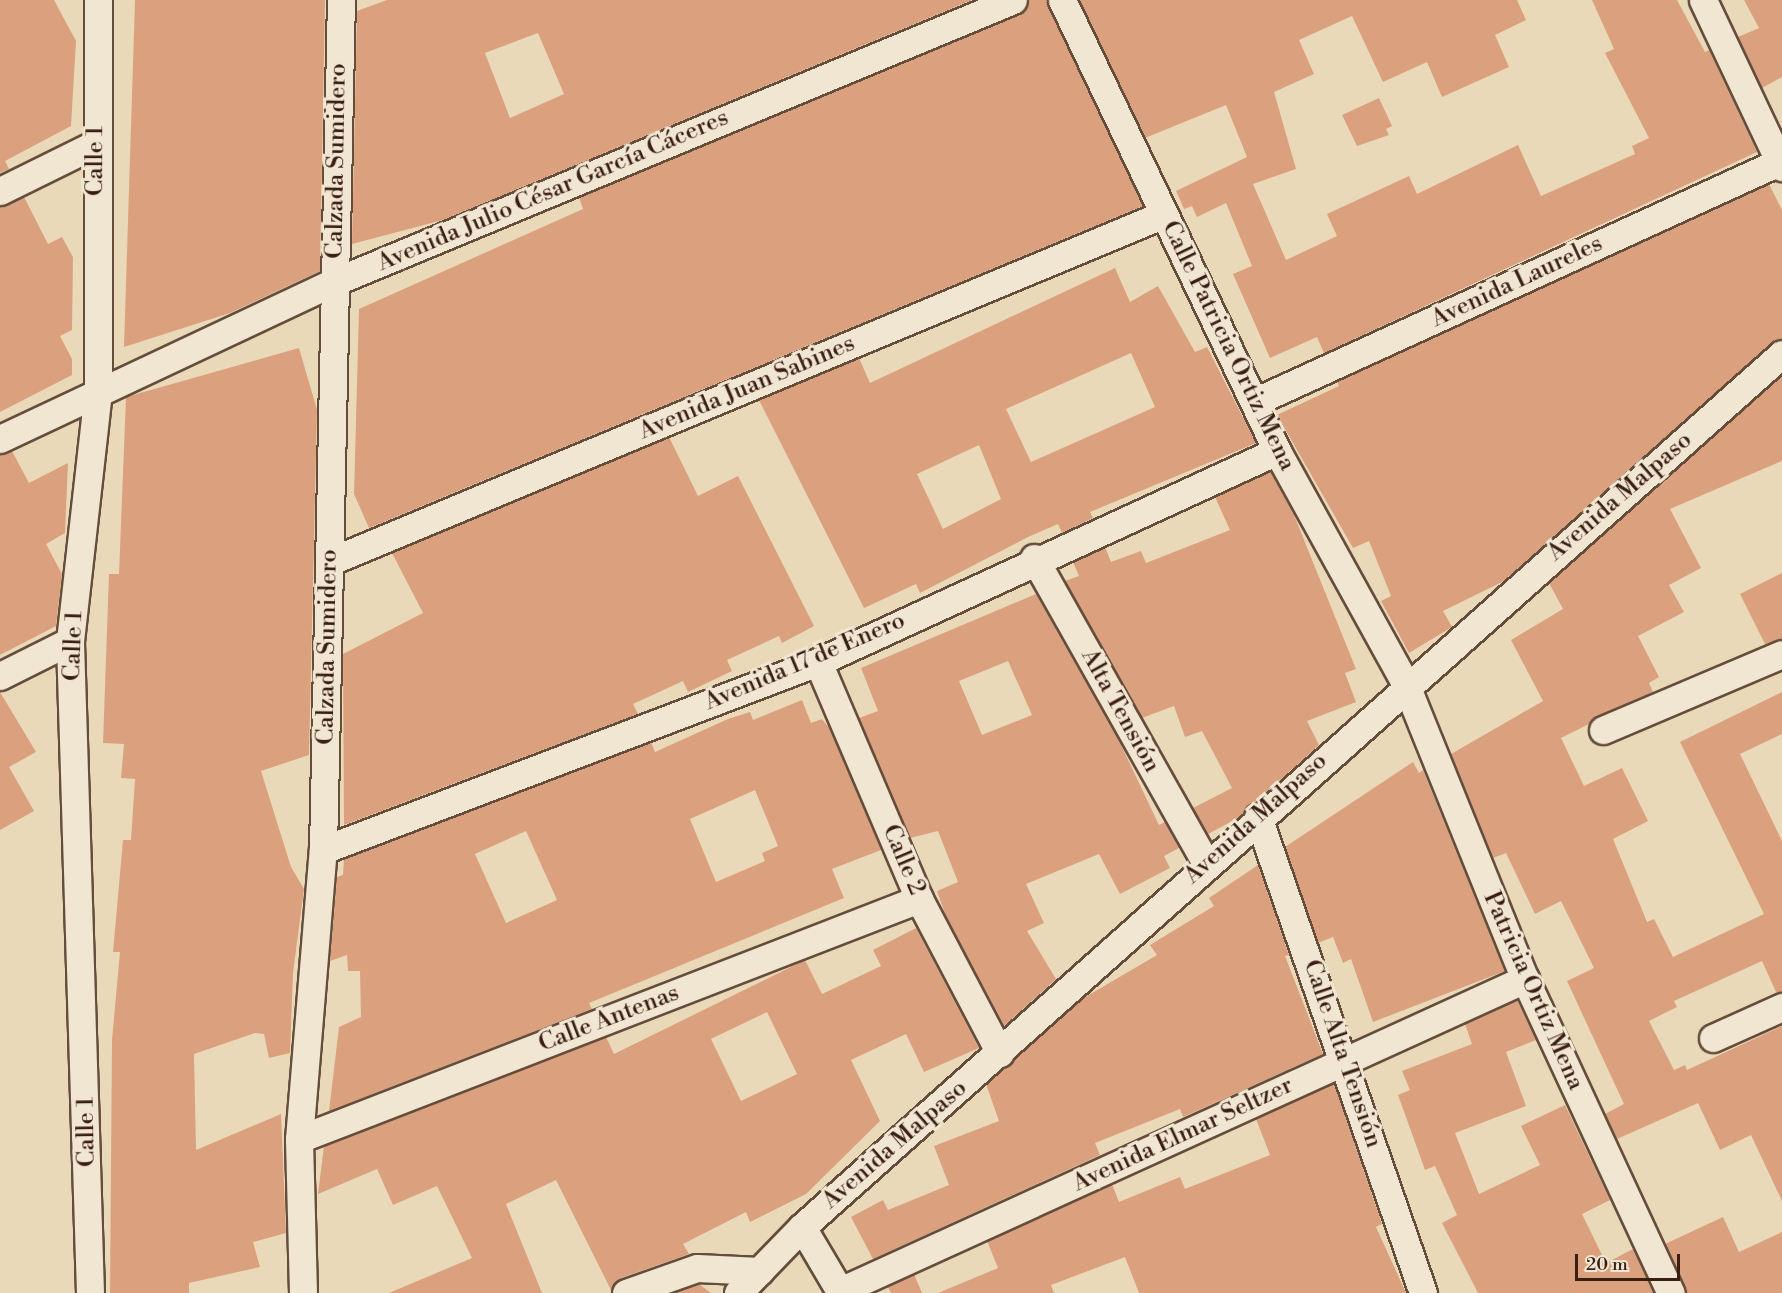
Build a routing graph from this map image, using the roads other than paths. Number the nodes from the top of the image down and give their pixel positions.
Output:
1 (98, 0) edge
2 (341, 0) edge
3 (1012, 0) edge
4 (1062, 0) edge
5 (1703, 0) edge
6 (95, 144) junction
7 (1781, 164) edge
8 (0, 191) edge
9 (1164, 214) junction
10 (334, 282) junction
11 (1782, 354) edge
12 (98, 390) junction
13 (1254, 402) junction
14 (0, 439) edge
15 (1277, 451) junction
16 (1034, 558) junction
17 (331, 561) junction
18 (70, 641) junction
19 (1782, 654) edge
20 (818, 662) junction
21 (0, 676) edge
22 (1406, 685) junction
23 (1602, 730) dead end
24 (1258, 817) junction
25 (323, 850) junction
26 (1206, 863) junction
27 (919, 899) junction
28 (1525, 979) junction
29 (1782, 1007) edge
30 (1713, 1038) dead end
31 (999, 1053) junction
32 (1346, 1060) junction
33 (299, 1139) junction
34 (801, 1227) junction
35 (760, 1271) junction
36 (841, 1292) edge
37 (90, 1293) edge
38 (303, 1293) edge
39 (626, 1293) edge
40 (738, 1293) edge
41 (1423, 1293) edge
42 (1671, 1293) edge

1 - 6 street, Calle 1
2 - 10 street, Calzada Sumidero
3 - 10 street, Avenida Julio César García Cáceres
4 - 9 street, Calle Patricia Ortiz Mena
5 - 7 street
6 - 8 street
6 - 12 street, Calle 1
7 - 13 street, Avenida Laureles
9 - 13 street, Calle Patricia Ortiz Mena
9 - 17 street, Avenida Juan Sabines
10 - 12 street, Avenida Julio César García Cáceres
10 - 17 street, Calzada Sumidero
11 - 22 street, Avenida Malpaso
12 - 14 street, Avenida Julio César García Cáceres
12 - 18 street, Calle 1
13 - 15 street, Calle Patricia Ortiz Mena
15 - 16 street, Avenida 17 de Enero
15 - 22 street, Calle Patricia Ortiz Mena
16 - 20 street, Avenida 17 de Enero
16 - 26 street, Alta Tensión
17 - 25 street, Calzada Sumidero
18 - 21 street
18 - 37 street, Calle 1
19 - 23 street
20 - 25 street, Avenida 17 de Enero
20 - 27 street, Calle 2
22 - 24 street, Avenida Malpaso
22 - 28 street, Patricia Ortiz Mena
24 - 26 street, Avenida Malpaso
24 - 32 street, Calle Alta Tensión
25 - 33 street, Calzada Sumidero
26 - 31 street, Avenida Malpaso
27 - 31 street, Calle 2
27 - 33 street, Calle Antenas
28 - 32 street, Avenida Elmar Seltzer
28 - 42 street, Patricia Ortiz Mena
29 - 30 street
31 - 34 street, Avenida Malpaso
32 - 36 street, Avenida Elmar Seltzer
32 - 41 street, Calle Alta Tensión
33 - 38 street, Calzada Sumidero
34 - 35 street, Avenida Malpaso
34 - 36 street
35 - 39 street
35 - 40 street, Avenida Malpaso

